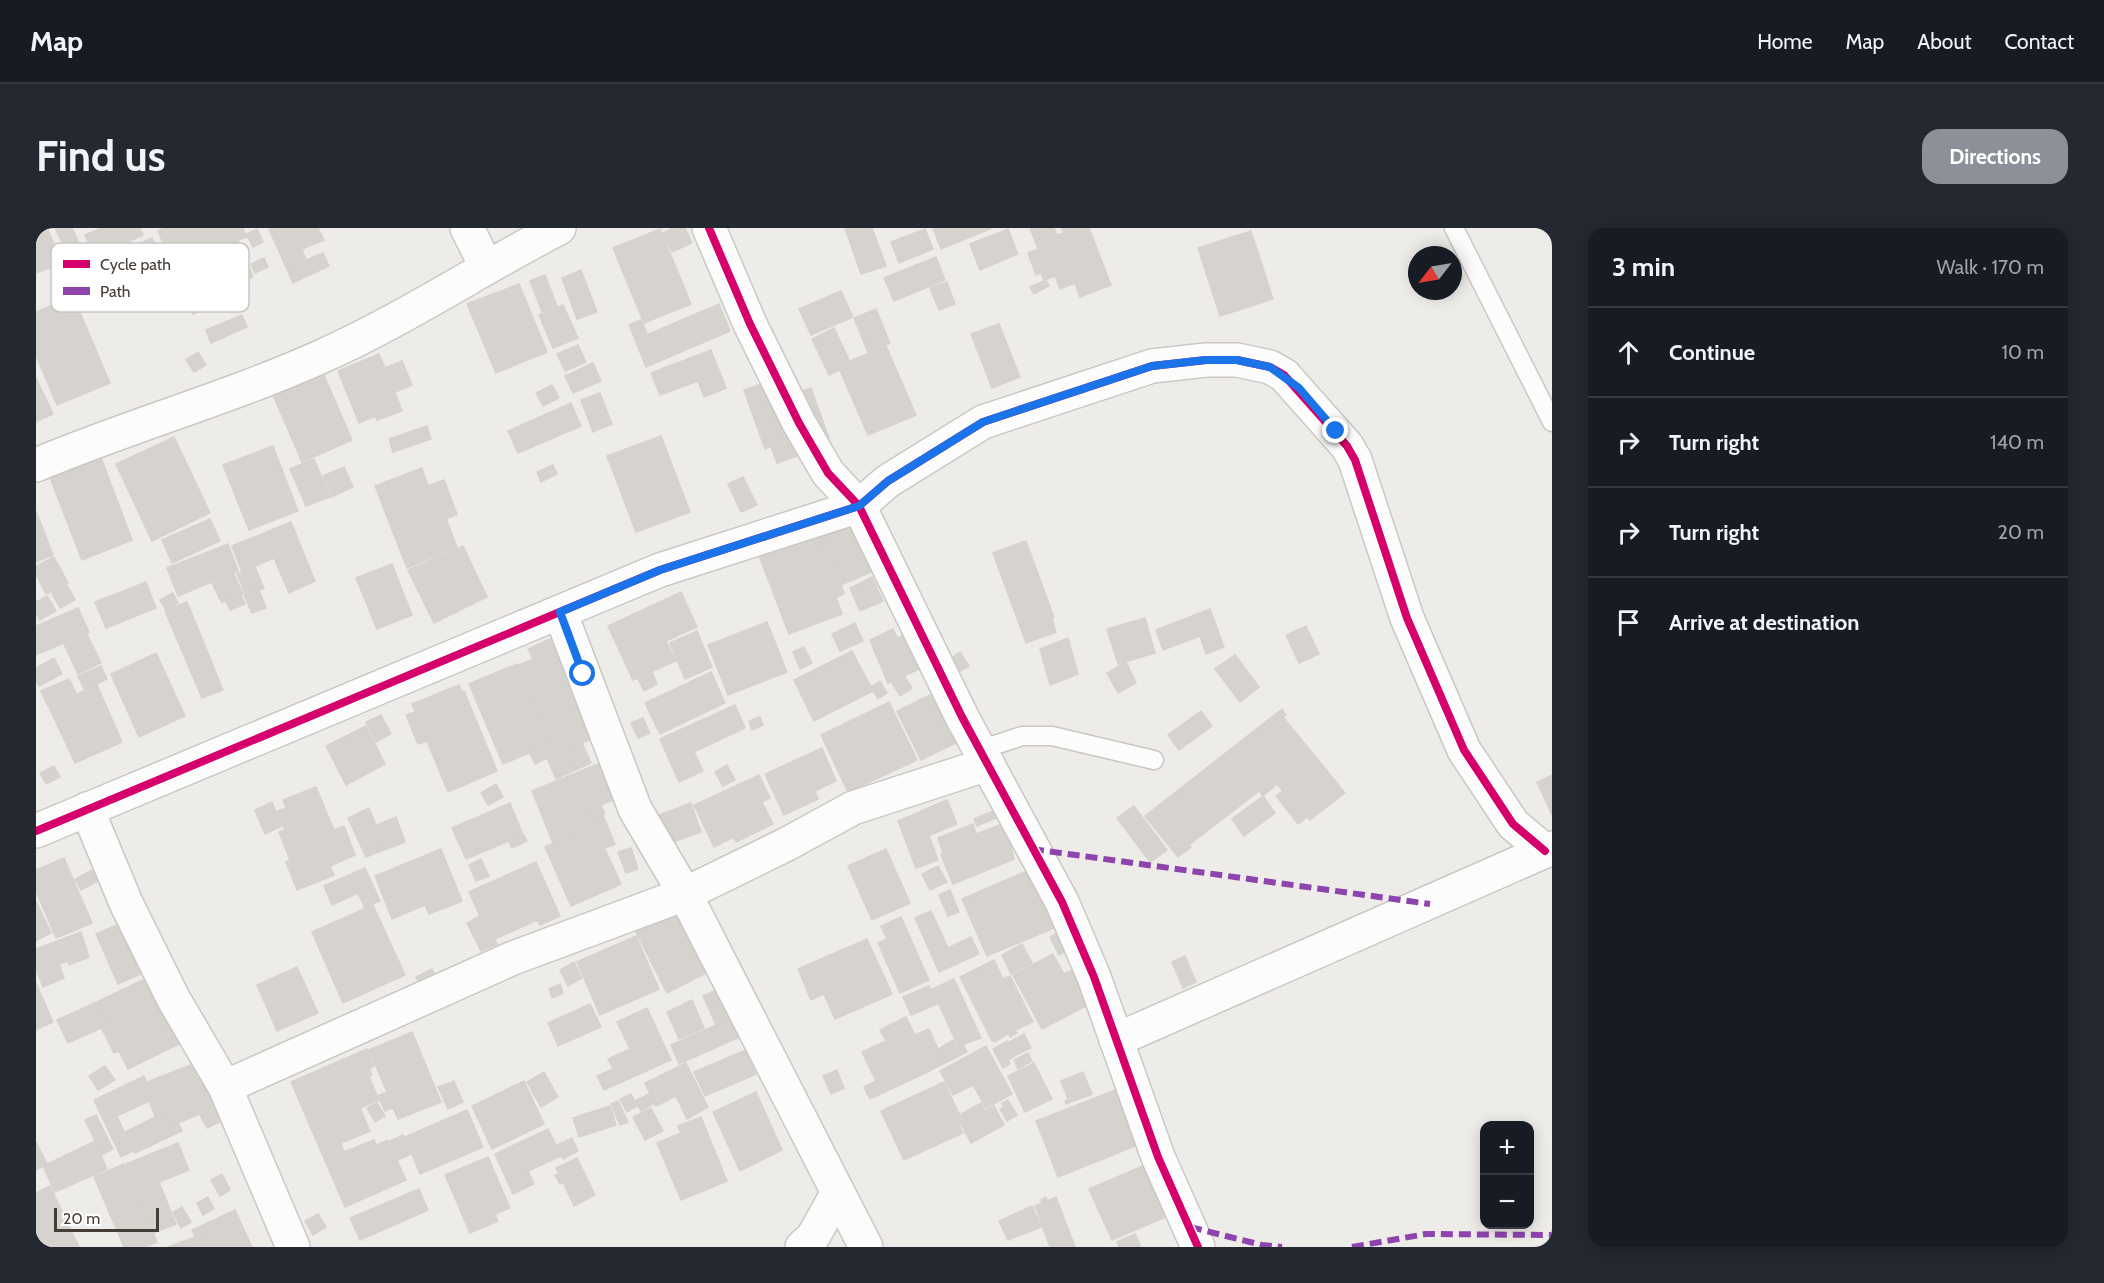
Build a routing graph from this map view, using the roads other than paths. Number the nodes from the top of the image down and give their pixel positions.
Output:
1 (467, 228) edge
2 (559, 228) edge
3 (709, 228) edge
4 (1454, 228) edge
5 (486, 266) junction
6 (1552, 422) edge
7 (36, 465) edge
8 (859, 506) junction
9 (560, 612) junction
10 (984, 757) junction
11 (1154, 760) dead end
12 (87, 809) junction
13 (36, 831) edge
14 (1549, 850) edge
15 (685, 894) junction
16 (1116, 1040) junction
17 (225, 1087) junction
18 (837, 1194) junction
19 (293, 1247) edge
20 (802, 1247) edge
21 (866, 1247) edge
22 (1198, 1247) edge

1 - 5 street
2 - 5 street
3 - 8 street
4 - 6 lane
5 - 7 street
8 - 9 street
8 - 10 street
8 - 14 street
9 - 12 street
9 - 15 street
10 - 11 lane
10 - 15 street
10 - 16 street
12 - 13 street
12 - 17 street
14 - 16 street
15 - 17 street
15 - 18 street
16 - 22 street
17 - 19 street
18 - 20 street
18 - 21 street

